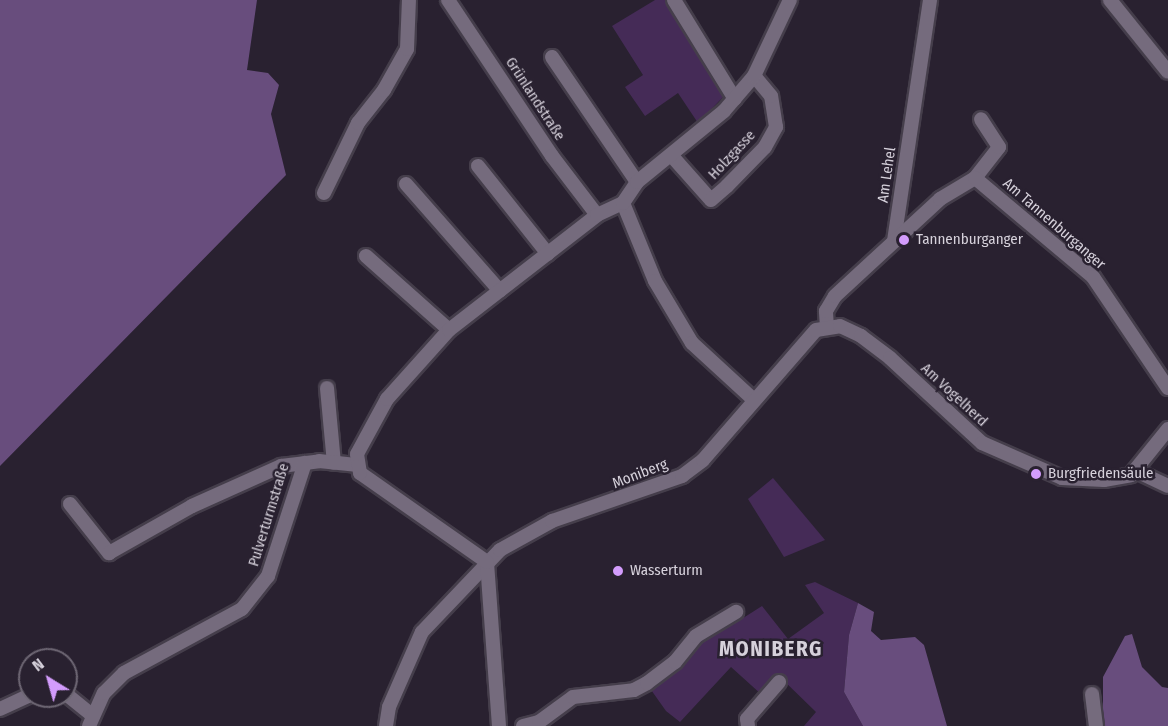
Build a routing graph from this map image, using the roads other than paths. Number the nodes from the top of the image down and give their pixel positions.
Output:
1 (409, 0) edge
2 (448, 0) edge
3 (674, 0) edge
4 (790, 0) edge
5 (930, 0) edge
6 (1110, 0) edge
7 (552, 57) dead end
8 (1168, 72) edge
9 (754, 76) junction
10 (735, 99) junction
11 (981, 119) dead end
12 (671, 155) junction
13 (478, 166) dead end
14 (975, 178) junction
15 (637, 182) junction
16 (406, 184) dead end
17 (324, 193) dead end
18 (623, 203) junction
19 (597, 215) junction
20 (894, 241) junction
21 (548, 254) junction
22 (366, 256) dead end
23 (500, 291) junction
24 (827, 327) junction
25 (449, 330) junction
26 (327, 388) dead end
27 (1168, 388) edge
28 (754, 400) junction
29 (1168, 429) edge
30 (305, 463) junction
31 (334, 463) junction
32 (356, 465) junction
33 (1136, 471) junction
34 (1168, 486) edge
35 (70, 504) dead end
36 (487, 562) junction
37 (736, 612) dead end
38 (779, 682) dead end
39 (1092, 694) dead end
40 (18, 701) edge
41 (78, 707) edge
42 (0, 709) edge
43 (90, 720) edge
44 (745, 725) edge
45 (386, 726) edge
46 (500, 726) edge
47 (523, 726) edge
48 (1096, 726) edge

1 - 17 street
2 - 19 street, Grünlandstraße
3 - 10 street
4 - 9 street
5 - 20 street, Am Lehel
6 - 8 street
7 - 15 street
9 - 10 street
9 - 12 street, Holzgasse
10 - 12 street
11 - 14 street
12 - 15 street
13 - 21 street
14 - 20 street
14 - 27 street, Am Tannenburganger
15 - 18 street
16 - 23 street
18 - 19 street
18 - 28 street
19 - 21 street
20 - 24 street
21 - 23 street
22 - 25 street
23 - 25 street
24 - 28 street, Moniberg
24 - 33 street, Am Vogelherd
25 - 32 street
26 - 31 street
28 - 36 street, Moniberg
29 - 33 street
30 - 31 street
30 - 35 street, Pulverturmstraße
30 - 43 street, Pulverturmstraße
31 - 32 street
32 - 36 street
33 - 34 street
36 - 45 street, Moniberg
36 - 46 street
37 - 47 street
38 - 44 street
39 - 48 street
40 - 42 street
41 - 43 street

